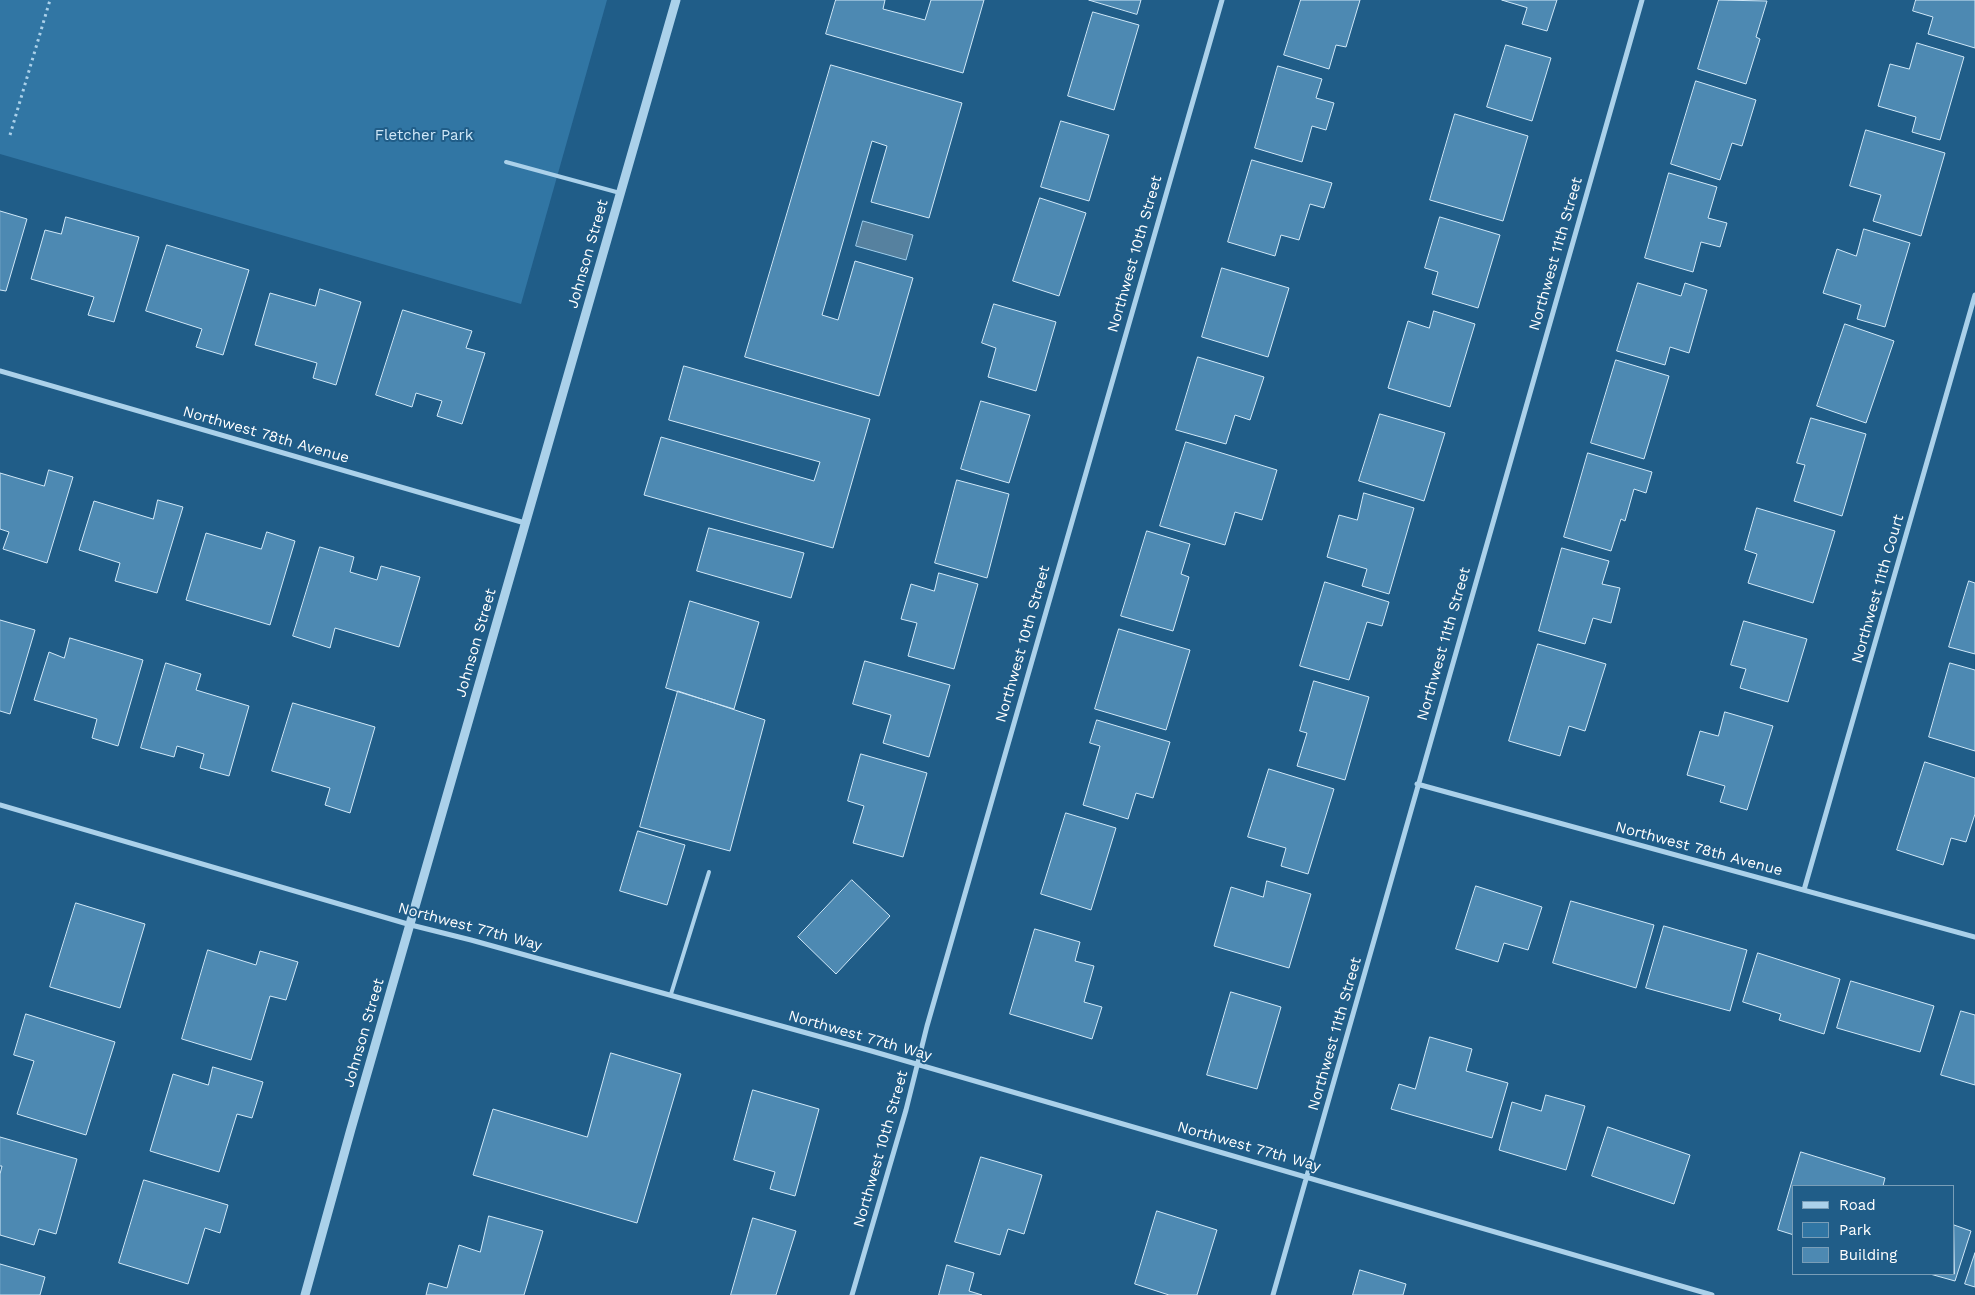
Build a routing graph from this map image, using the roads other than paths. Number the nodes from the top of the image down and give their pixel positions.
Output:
1 (676, 0) edge
2 (1222, 0) edge
3 (1642, 0) edge
4 (506, 162) dead end
5 (620, 193) junction
6 (1975, 295) edge
7 (0, 371) edge
8 (524, 522) junction
9 (1417, 784) junction
10 (0, 805) edge
11 (709, 872) dead end
12 (1804, 890) junction
13 (410, 925) junction
14 (1975, 937) edge
15 (671, 994) junction
16 (918, 1065) junction
17 (1307, 1177) junction
18 (1697, 1293) edge
19 (305, 1295) edge
20 (852, 1295) edge
21 (1273, 1295) edge
22 (1712, 1295) edge

1 - 5 street, Johnson Street
2 - 16 street, Northwest 10th Street
3 - 9 street, Northwest 11th Street
4 - 5 lane
5 - 8 street, Johnson Street
6 - 12 street, Northwest 11th Court
7 - 8 street, Northwest 78th Avenue
8 - 13 street, Johnson Street
9 - 12 street, Northwest 78th Avenue
9 - 17 street, Northwest 11th Street
10 - 13 street, Northwest 77th Way
11 - 15 lane
12 - 14 street, Northwest 78th Avenue
13 - 15 street, Northwest 77th Way
13 - 19 street, Johnson Street
15 - 16 street, Northwest 77th Way
16 - 17 street, Northwest 77th Way
16 - 20 street, Northwest 10th Street
17 - 18 street, Northwest 77th Way
17 - 21 street, Northwest 11th Street
18 - 22 street, Northwest 77th Way

